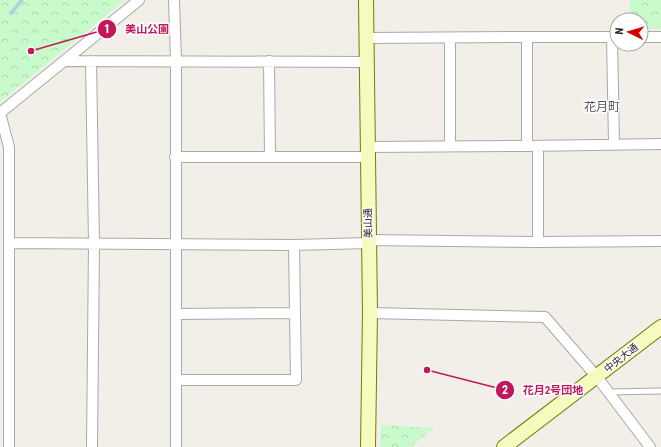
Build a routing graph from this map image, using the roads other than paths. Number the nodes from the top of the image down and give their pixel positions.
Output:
1 (139, 0) edge
2 (174, 0) edge
3 (366, 0) edge
4 (526, 37) junction
5 (609, 37) edge
6 (649, 37) edge
7 (661, 37) edge
8 (366, 38) junction
9 (450, 38) junction
10 (615, 52) edge
11 (176, 60) junction
12 (66, 61) junction
13 (91, 61) junction
14 (269, 61) junction
15 (367, 62) junction
16 (0, 113) edge
17 (614, 144) junction
18 (661, 144) edge
19 (450, 146) junction
20 (527, 146) junction
21 (538, 146) junction
22 (368, 152) junction
23 (175, 157) junction
24 (270, 157) junction
25 (661, 241) edge
26 (369, 242) junction
27 (538, 242) junction
28 (10, 243) junction
29 (176, 243) junction
30 (94, 244) junction
31 (294, 244) junction
32 (295, 313) junction
33 (370, 313) junction
34 (176, 314) junction
35 (661, 327) edge
36 (597, 377) junction
37 (176, 380) junction
38 (661, 391) edge
39 (608, 392) junction
40 (9, 447) edge
41 (92, 447) edge
42 (176, 447) edge
43 (368, 447) edge
44 (504, 447) edge
45 (650, 447) edge

1 - 12 street
2 - 11 street
3 - 8 street, 美山通
4 - 5 street
4 - 9 street
4 - 20 street
6 - 7 street
8 - 9 street
8 - 15 street, 美山通
9 - 19 street
10 - 17 street
11 - 13 street
11 - 14 street
11 - 23 street
12 - 13 street
12 - 16 street
13 - 30 street
14 - 15 street
14 - 24 street
15 - 22 street, 美山通
16 - 28 street
17 - 18 street
17 - 21 street
19 - 20 street
19 - 22 street
20 - 21 street
21 - 27 street
22 - 24 street
22 - 26 street, 美山通
23 - 24 street
23 - 29 street
25 - 27 street
26 - 27 street
26 - 31 street
26 - 33 street, 美山通
28 - 30 street
28 - 40 street
29 - 30 street
29 - 31 street
29 - 34 street
30 - 41 street
31 - 32 street
32 - 34 street
32 - 37 street
33 - 36 street
33 - 43 street, 美山通
34 - 37 street
35 - 36 street, 中央大通
36 - 39 street
36 - 44 street, 中央大通
37 - 42 street
38 - 39 lane
39 - 45 street

